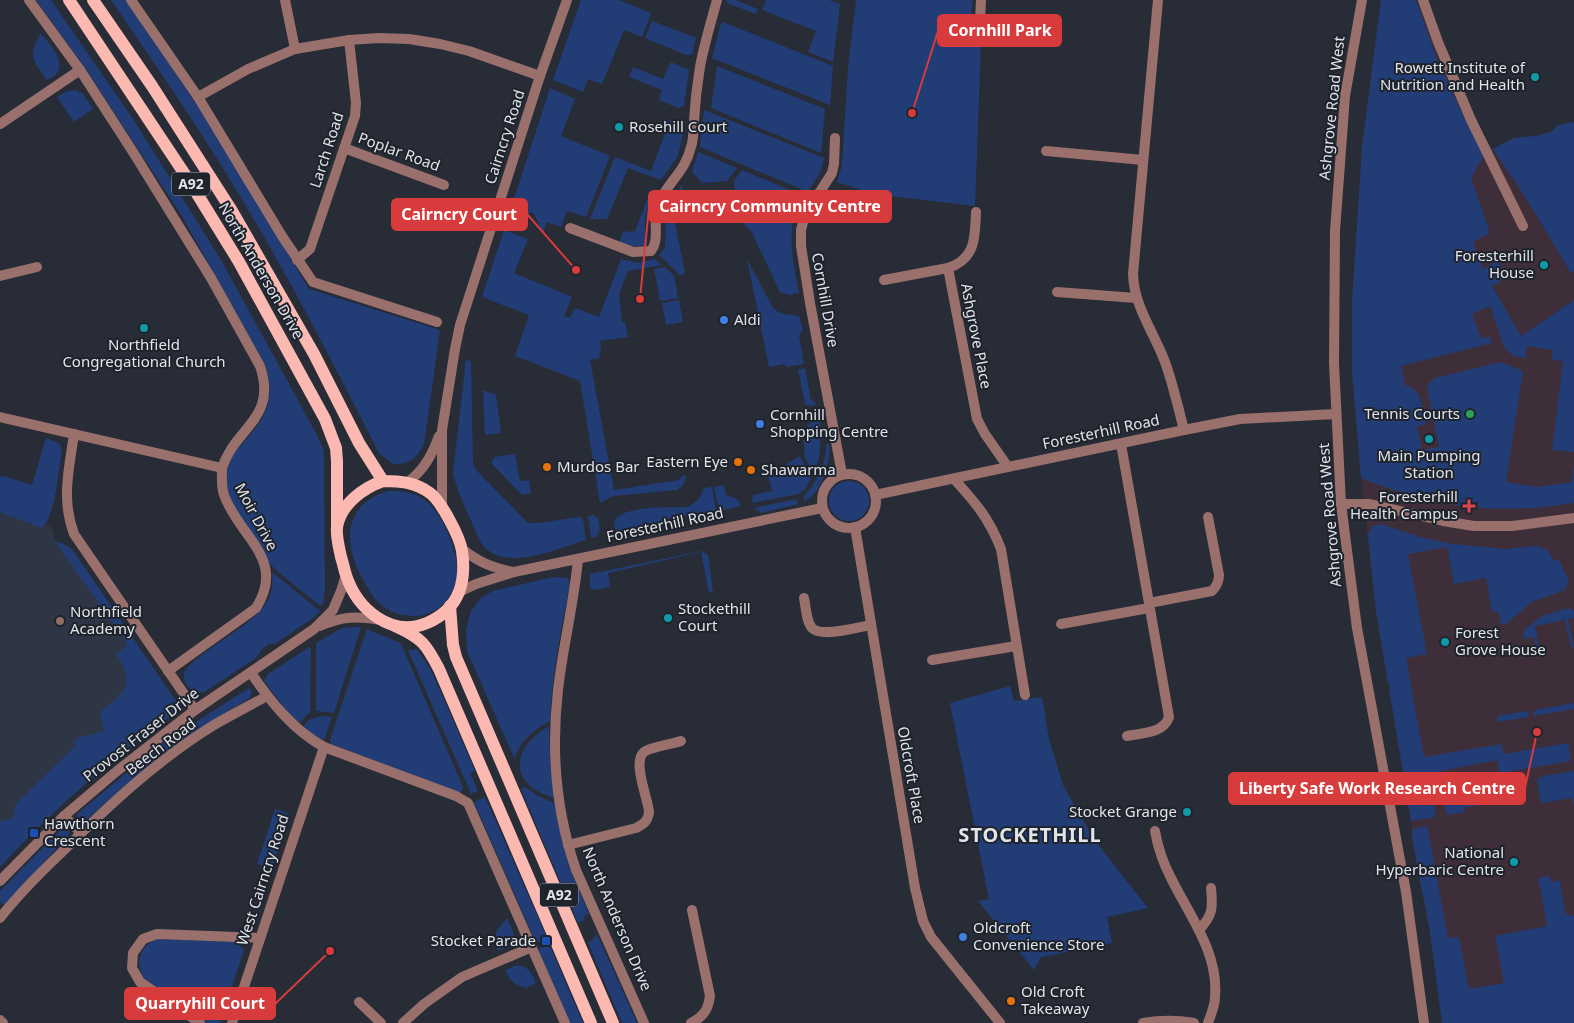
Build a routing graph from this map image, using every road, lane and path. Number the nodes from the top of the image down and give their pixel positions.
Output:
1 (29, 0) edge
2 (69, 0) edge
3 (94, 0) edge
4 (131, 0) edge
5 (285, 0) edge
6 (567, 0) edge
7 (717, 0) edge
8 (981, 0) edge
9 (1158, 0) edge
10 (1362, 0) edge
11 (1423, 0) edge
12 (1050, 34) dead end
13 (349, 40) junction
14 (295, 49) junction
15 (80, 70) junction
16 (540, 76) junction
17 (198, 97) junction
18 (0, 124) edge
19 (835, 138) dead end
20 (344, 148) junction
21 (1046, 151) dead end
22 (1143, 160) junction
23 (444, 184) dead end
24 (976, 212) dead end
25 (1523, 226) dead end
26 (570, 228) dead end
27 (297, 260) junction
28 (37, 267) dead end
29 (948, 268) junction
30 (0, 276) edge
31 (884, 280) dead end
32 (1057, 292) dead end
33 (1136, 298) junction
34 (437, 322) dead end
35 (1336, 414) junction
36 (0, 417) edge
37 (442, 430) junction
38 (1184, 430) junction
39 (74, 434) junction
40 (1122, 444) junction
41 (1008, 467) junction
42 (222, 468) junction
43 (842, 474) junction
44 (954, 479) junction
45 (383, 481) junction
46 (408, 482) junction
47 (875, 495) junction
48 (1341, 504) junction
49 (442, 505) junction
50 (822, 508) junction
51 (1208, 517) dead end
52 (1574, 518) edge
53 (337, 527) junction
54 (854, 528) junction
55 (462, 549) junction
56 (578, 559) junction
57 (514, 572) junction
58 (346, 575) junction
59 (459, 592) junction
60 (804, 598) dead end
61 (1149, 605) junction
62 (450, 606) junction
63 (380, 620) junction
64 (1061, 624) dead end
65 (871, 625) junction
66 (395, 626) junction
67 (314, 629) junction
68 (1016, 646) junction
69 (932, 660) dead end
70 (168, 671) junction
71 (252, 673) junction
72 (1025, 695) dead end
73 (267, 696) junction
74 (195, 710) junction
75 (1127, 736) dead end
76 (681, 741) dead end
77 (324, 747) junction
78 (64, 816) junction
79 (1155, 831) dead end
80 (81, 833) junction
81 (568, 845) junction
82 (0, 881) edge
83 (1211, 888) dead end
84 (692, 910) dead end
85 (0, 918) edge
86 (1200, 930) junction
87 (260, 938) junction
88 (532, 947) junction
89 (359, 1002) dead end
90 (0, 1020) edge
91 (3, 1023) edge
92 (200, 1023) edge
93 (232, 1023) edge
94 (381, 1023) edge
95 (403, 1023) edge
96 (565, 1023) edge
97 (591, 1023) edge
98 (613, 1023) edge
99 (644, 1023) edge
100 (691, 1023) edge
101 (1000, 1023) edge
102 (1143, 1023) edge
103 (1194, 1023) edge
104 (1208, 1023) edge
105 (1424, 1023) edge

1 - 15 street
2 - 53 main road, North Anderson Drive / A92
3 - 45 main road, North Anderson Drive / A92
4 - 17 street
5 - 14 street
6 - 16 street, Cairncry Road
7 - 26 street
8 - 12 street
9 - 22 street
10 - 35 street, Ashgrove Road West
11 - 25 street
13 - 14 street
13 - 16 street
13 - 20 street, Larch Road
14 - 17 street
15 - 18 street
15 - 42 street
16 - 37 street, Cairncry Road
17 - 27 street
19 - 43 street, Cornhill Drive
20 - 23 street, Poplar Road
20 - 27 street, Larch Road
21 - 22 street
22 - 33 street
24 - 29 street
27 - 34 street
28 - 30 street
29 - 31 street, Ashgrove Place
29 - 41 street, Ashgrove Place
32 - 33 street
33 - 38 street
35 - 38 street, Foresterhill Road
35 - 48 street, Ashgrove Road West
36 - 39 street, Moir Drive
37 - 46 street, Cairncry Road
37 - 49 street, Cairncry Road
38 - 40 street, Foresterhill Road
39 - 42 street, Moir Drive
39 - 70 street
40 - 41 street, Foresterhill Road
40 - 61 street
41 - 44 street, Foresterhill Road
42 - 70 street, Moir Drive
43 - 47 street
43 - 50 street
44 - 47 street, Foresterhill Road
44 - 68 street
45 - 46 main road, A92
45 - 53 main road, A92
46 - 49 main road, A92
47 - 54 street
48 - 52 street
48 - 105 street, Ashgrove Road West
49 - 55 main road, A92
50 - 54 street
50 - 56 street, Foresterhill Road
51 - 61 street
53 - 58 main road, A92
54 - 65 street, Oldcroft Place
55 - 57 street, Foresterhill Road
55 - 59 main road, A92
56 - 57 street, Foresterhill Road
56 - 81 street, North Anderson Drive
57 - 59 street, Foresterhill Road
58 - 63 main road, A92
58 - 67 street, Provost Fraser Drive
59 - 62 main road, A92
60 - 65 street
61 - 64 street
61 - 75 street
62 - 66 main road, A92
62 - 98 main road, A92
63 - 66 main road, A92
63 - 67 street, Provost Fraser Drive
65 - 101 street, Oldcroft Place
66 - 97 main road, A92
67 - 71 street, Provost Fraser Drive
68 - 69 street
68 - 72 street
70 - 74 street
71 - 73 street
71 - 74 street, Provost Fraser Drive
73 - 77 street
73 - 80 street, Beech Road
74 - 78 street, Provost Fraser Drive
76 - 81 street
77 - 87 street, West Cairncry Road
77 - 88 street
78 - 80 street
78 - 82 street, Provost Fraser Drive
79 - 86 street
80 - 85 street, Beech Road
81 - 99 street, North Anderson Drive
83 - 86 street
84 - 100 street
86 - 104 street
87 - 92 street
87 - 93 street, West Cairncry Road
88 - 95 street
88 - 96 street
89 - 94 street
90 - 91 street
102 - 103 street

